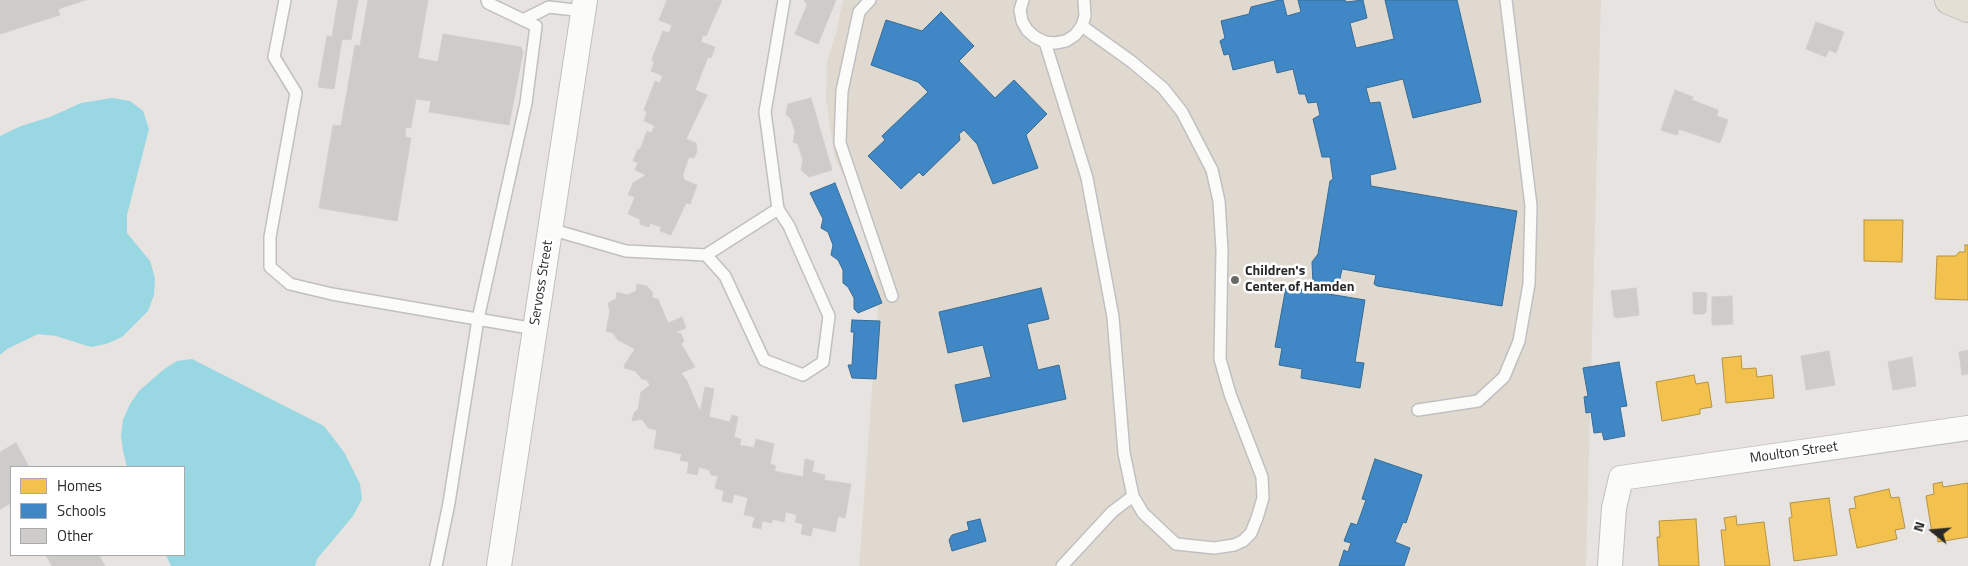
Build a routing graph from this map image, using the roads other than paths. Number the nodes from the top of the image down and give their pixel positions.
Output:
1 (285, 0) edge
2 (487, 0) edge
3 (784, 0) edge
4 (870, 0) edge
5 (1022, 0) edge
6 (1084, 0) edge
7 (1506, 0) edge
8 (1949, 0) edge
9 (584, 5) edge
10 (1968, 8) edge
11 (523, 20) junction
12 (1082, 26) junction
13 (1045, 42) junction
14 (778, 209) junction
15 (550, 229) junction
16 (706, 255) junction
17 (892, 296) dead end
18 (478, 319) junction
19 (535, 329) junction
20 (1418, 410) dead end
21 (1968, 428) edge
22 (1133, 496) junction
23 (436, 566) edge
24 (498, 566) edge
25 (1062, 566) edge
26 (1610, 566) edge

1 - 18 lane
2 - 11 lane
3 - 14 lane
4 - 17 lane
5 - 13 lane
6 - 12 lane
7 - 20 lane
8 - 10 main road
9 - 11 lane
9 - 15 street, Servoss Street
11 - 18 lane
12 - 13 lane
12 - 22 lane
13 - 22 lane
14 - 16 lane
14 - 16 lane
15 - 16 lane
15 - 19 street, Servoss Street
18 - 19 lane
18 - 23 lane
19 - 24 street, Servoss Street
21 - 26 street, Moulton Street
22 - 25 lane

